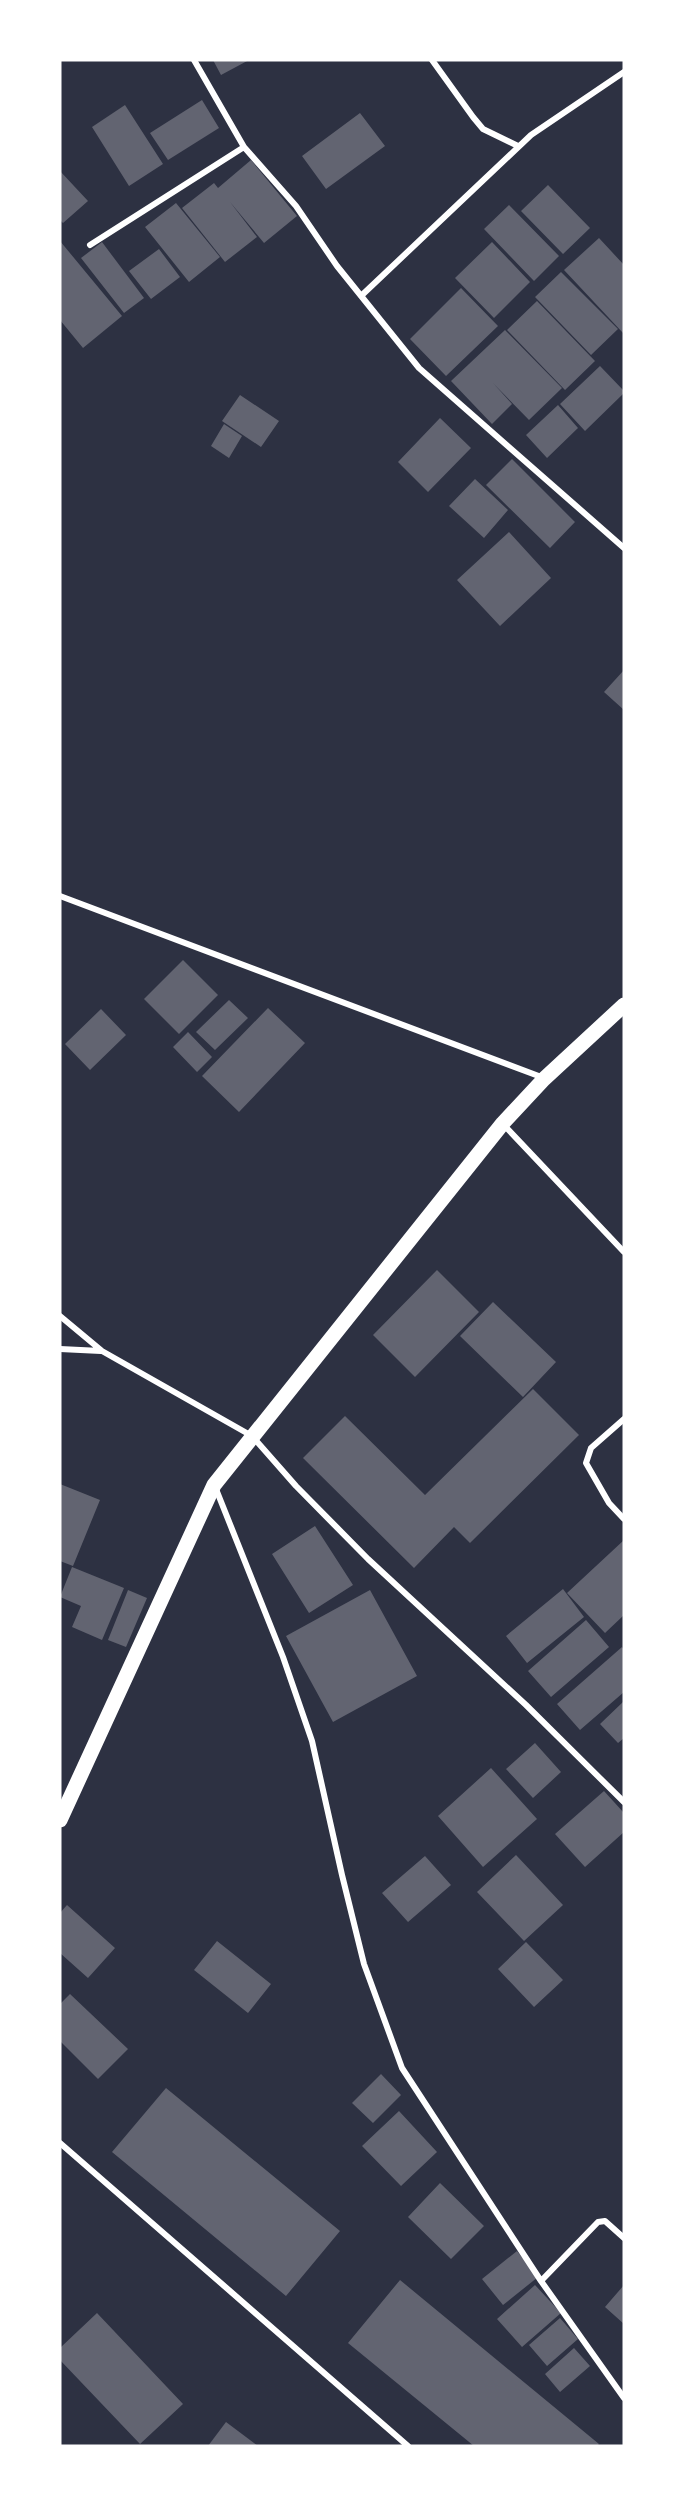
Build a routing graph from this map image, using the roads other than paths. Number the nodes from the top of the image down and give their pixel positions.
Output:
1 (194, 60) edge
2 (432, 60) edge
3 (624, 72) edge
4 (518, 146) junction
5 (244, 147) junction
6 (90, 245) dead end
7 (361, 296) junction
8 (624, 548) edge
9 (60, 896) edge
10 (624, 1005) edge
11 (544, 1078) junction
12 (503, 1123) junction
13 (624, 1252) edge
14 (60, 1316) edge
15 (60, 1349) edge
16 (102, 1351) junction
17 (624, 1419) edge
18 (252, 1436) junction
19 (214, 1485) junction
20 (624, 1519) edge
21 (624, 1802) edge
22 (60, 1820) edge
23 (60, 2143) edge
24 (624, 2238) edge
25 (541, 2281) junction
26 (624, 2398) edge
27 (408, 2446) edge

1 - 5 street
2 - 4 street
3 - 4 street
4 - 7 street
5 - 6 street
5 - 7 street
7 - 8 street
9 - 11 street
10 - 11 main road
11 - 12 main road
12 - 13 street
12 - 18 main road
14 - 16 street
15 - 16 street
16 - 18 street
17 - 20 street
18 - 19 main road
18 - 21 street
19 - 22 main road
19 - 25 street
23 - 27 street
24 - 25 street
25 - 26 street

